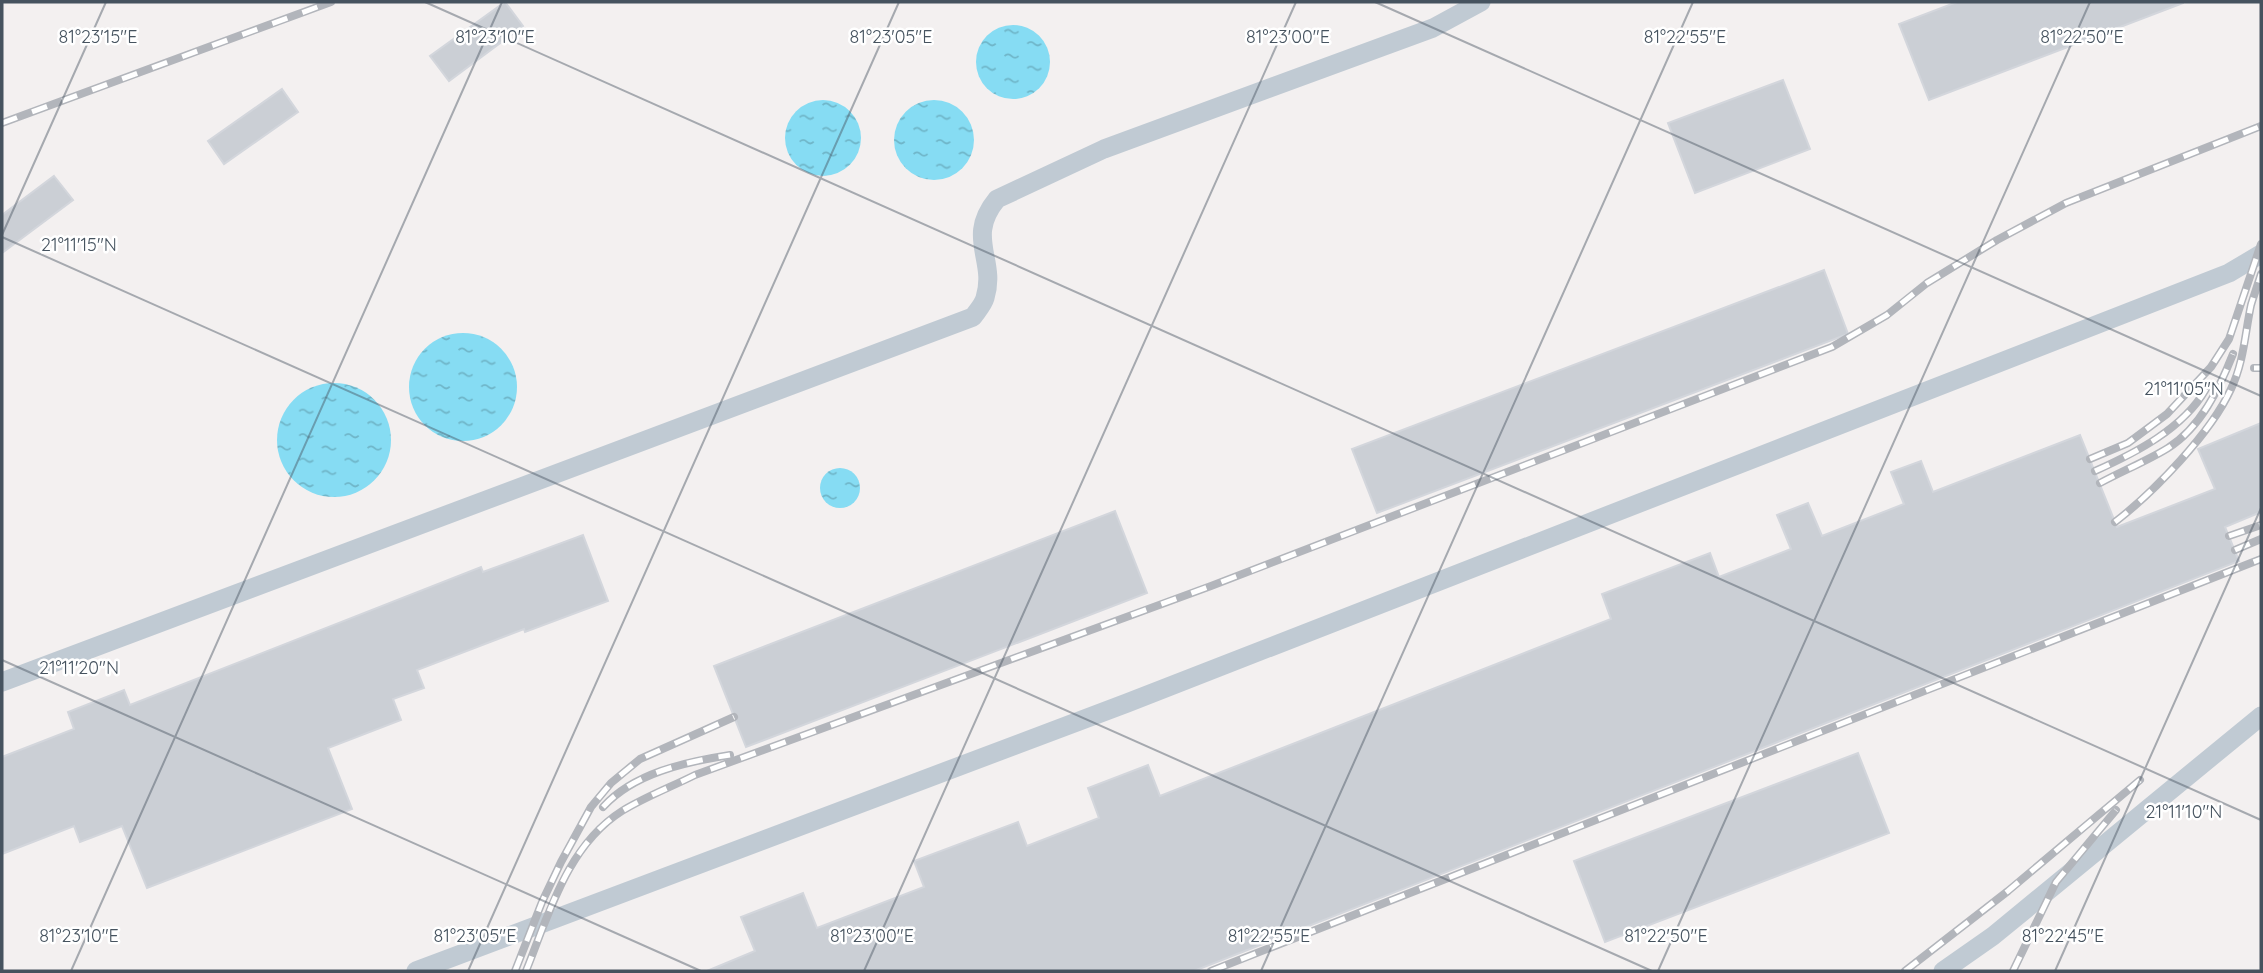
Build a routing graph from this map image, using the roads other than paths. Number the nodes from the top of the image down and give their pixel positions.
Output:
1 (1481, 2) edge
2 (2261, 254) edge
3 (2, 682) edge
4 (2261, 716) edge
5 (416, 971) edge
6 (1944, 971) edge

1 - 3 lane
2 - 5 lane
4 - 6 lane

